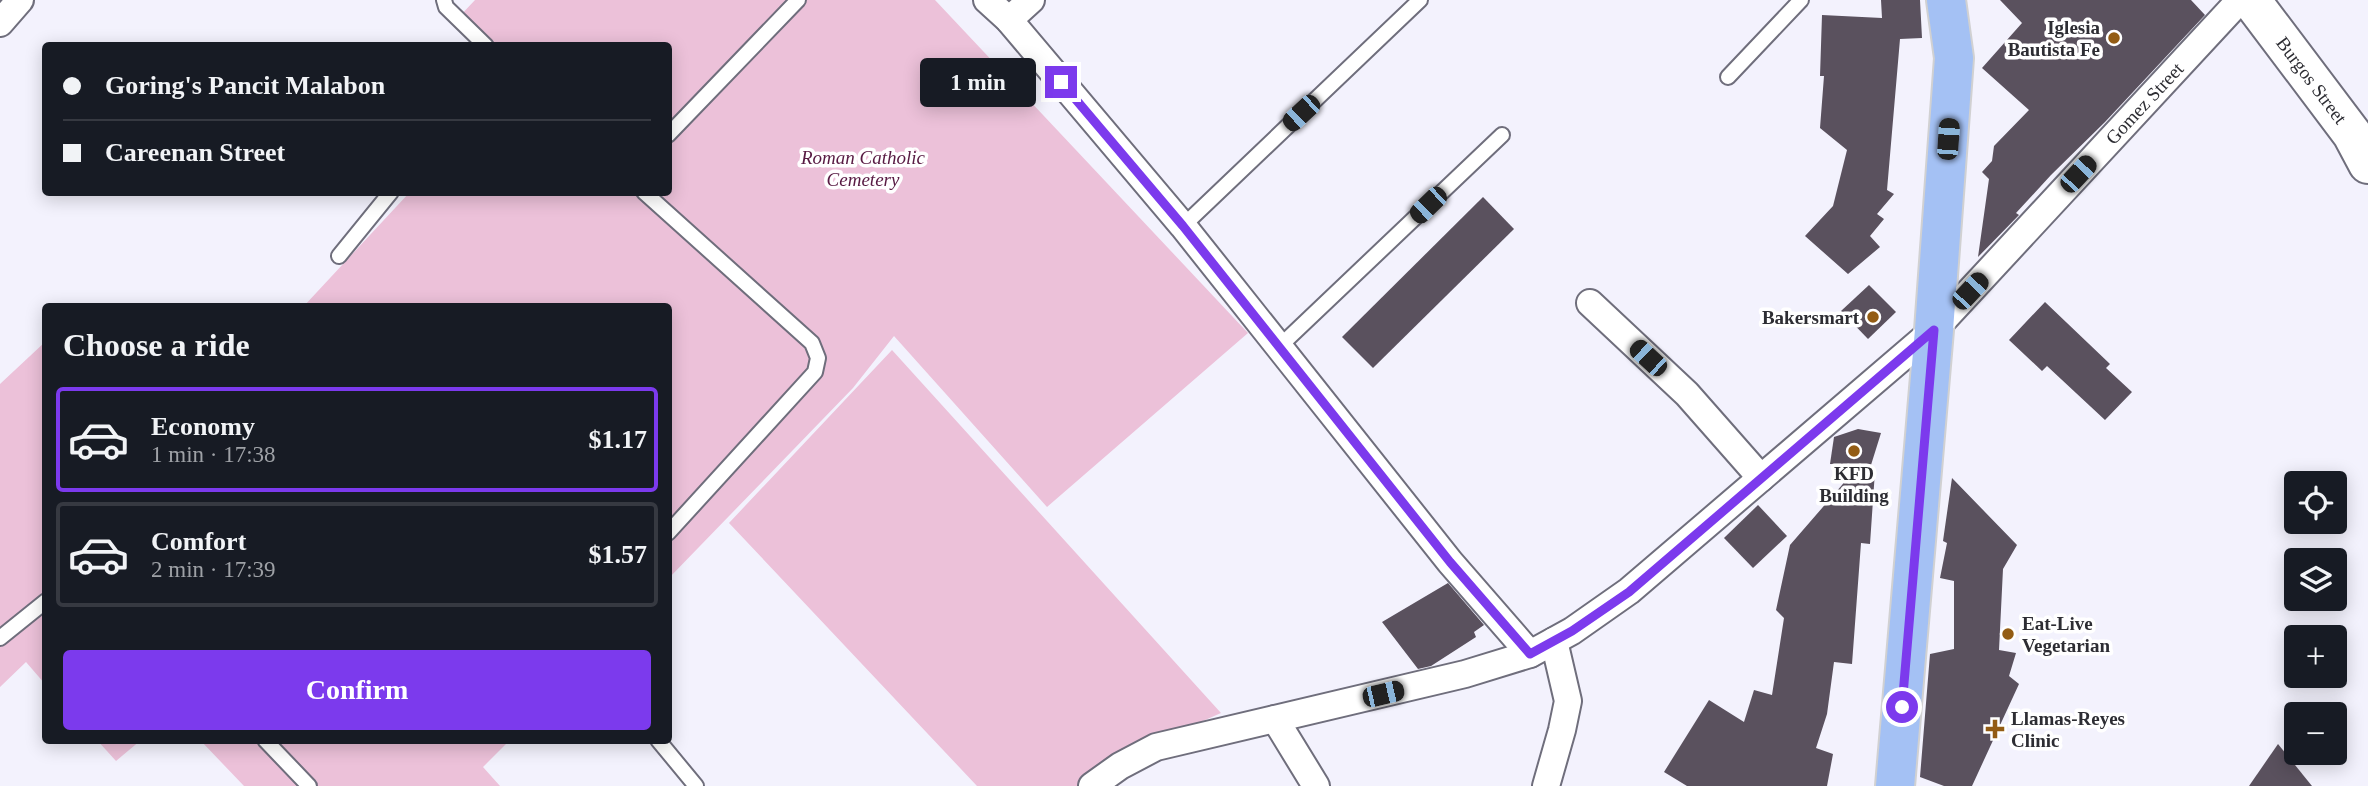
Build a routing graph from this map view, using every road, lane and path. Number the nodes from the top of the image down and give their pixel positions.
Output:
1 (20, 0) edge
2 (444, 0) edge
3 (798, 0) edge
4 (987, 0) edge
5 (1031, 0) edge
6 (1420, 0) edge
7 (1801, 0) edge
8 (1946, 0) edge
9 (2240, 0) edge
10 (2251, 0) edge
11 (1009, 20) junction
12 (0, 23) edge
13 (482, 42) edge
14 (1728, 78) dead end
15 (672, 131) edge
16 (1502, 135) dead end
17 (2368, 164) edge
18 (388, 196) edge
19 (648, 196) edge
20 (1183, 226) junction
21 (339, 256) dead end
22 (1590, 303) dead end
23 (1934, 330) junction
24 (1279, 347) junction
25 (1761, 478) junction
26 (672, 529) edge
27 (42, 604) edge
28 (0, 638) edge
29 (1554, 641) junction
30 (1530, 654) junction
31 (1275, 719) junction
32 (269, 744) edge
33 (661, 744) edge
34 (309, 786) edge
35 (696, 786) edge
36 (1092, 786) edge
37 (1316, 786) edge
38 (1546, 786) edge
39 (1895, 786) edge

1 - 12 street
2 - 13 lane
3 - 15 lane
4 - 11 street
5 - 11 street
6 - 20 lane
7 - 14 lane
8 - 23 main road
9 - 23 street, Gomez Street
10 - 17 street, Burgos Street
11 - 20 street
16 - 24 lane
18 - 21 lane
19 - 26 lane
20 - 24 street
22 - 25 street
23 - 25 street, Gomez Street
23 - 39 main road
24 - 30 street
25 - 29 street, Gomez Street
27 - 28 lane
29 - 30 street, Gomez Street
29 - 38 street
30 - 31 street, Gomez Street
31 - 36 street, Gomez Street
31 - 37 street
32 - 34 lane
33 - 35 lane

